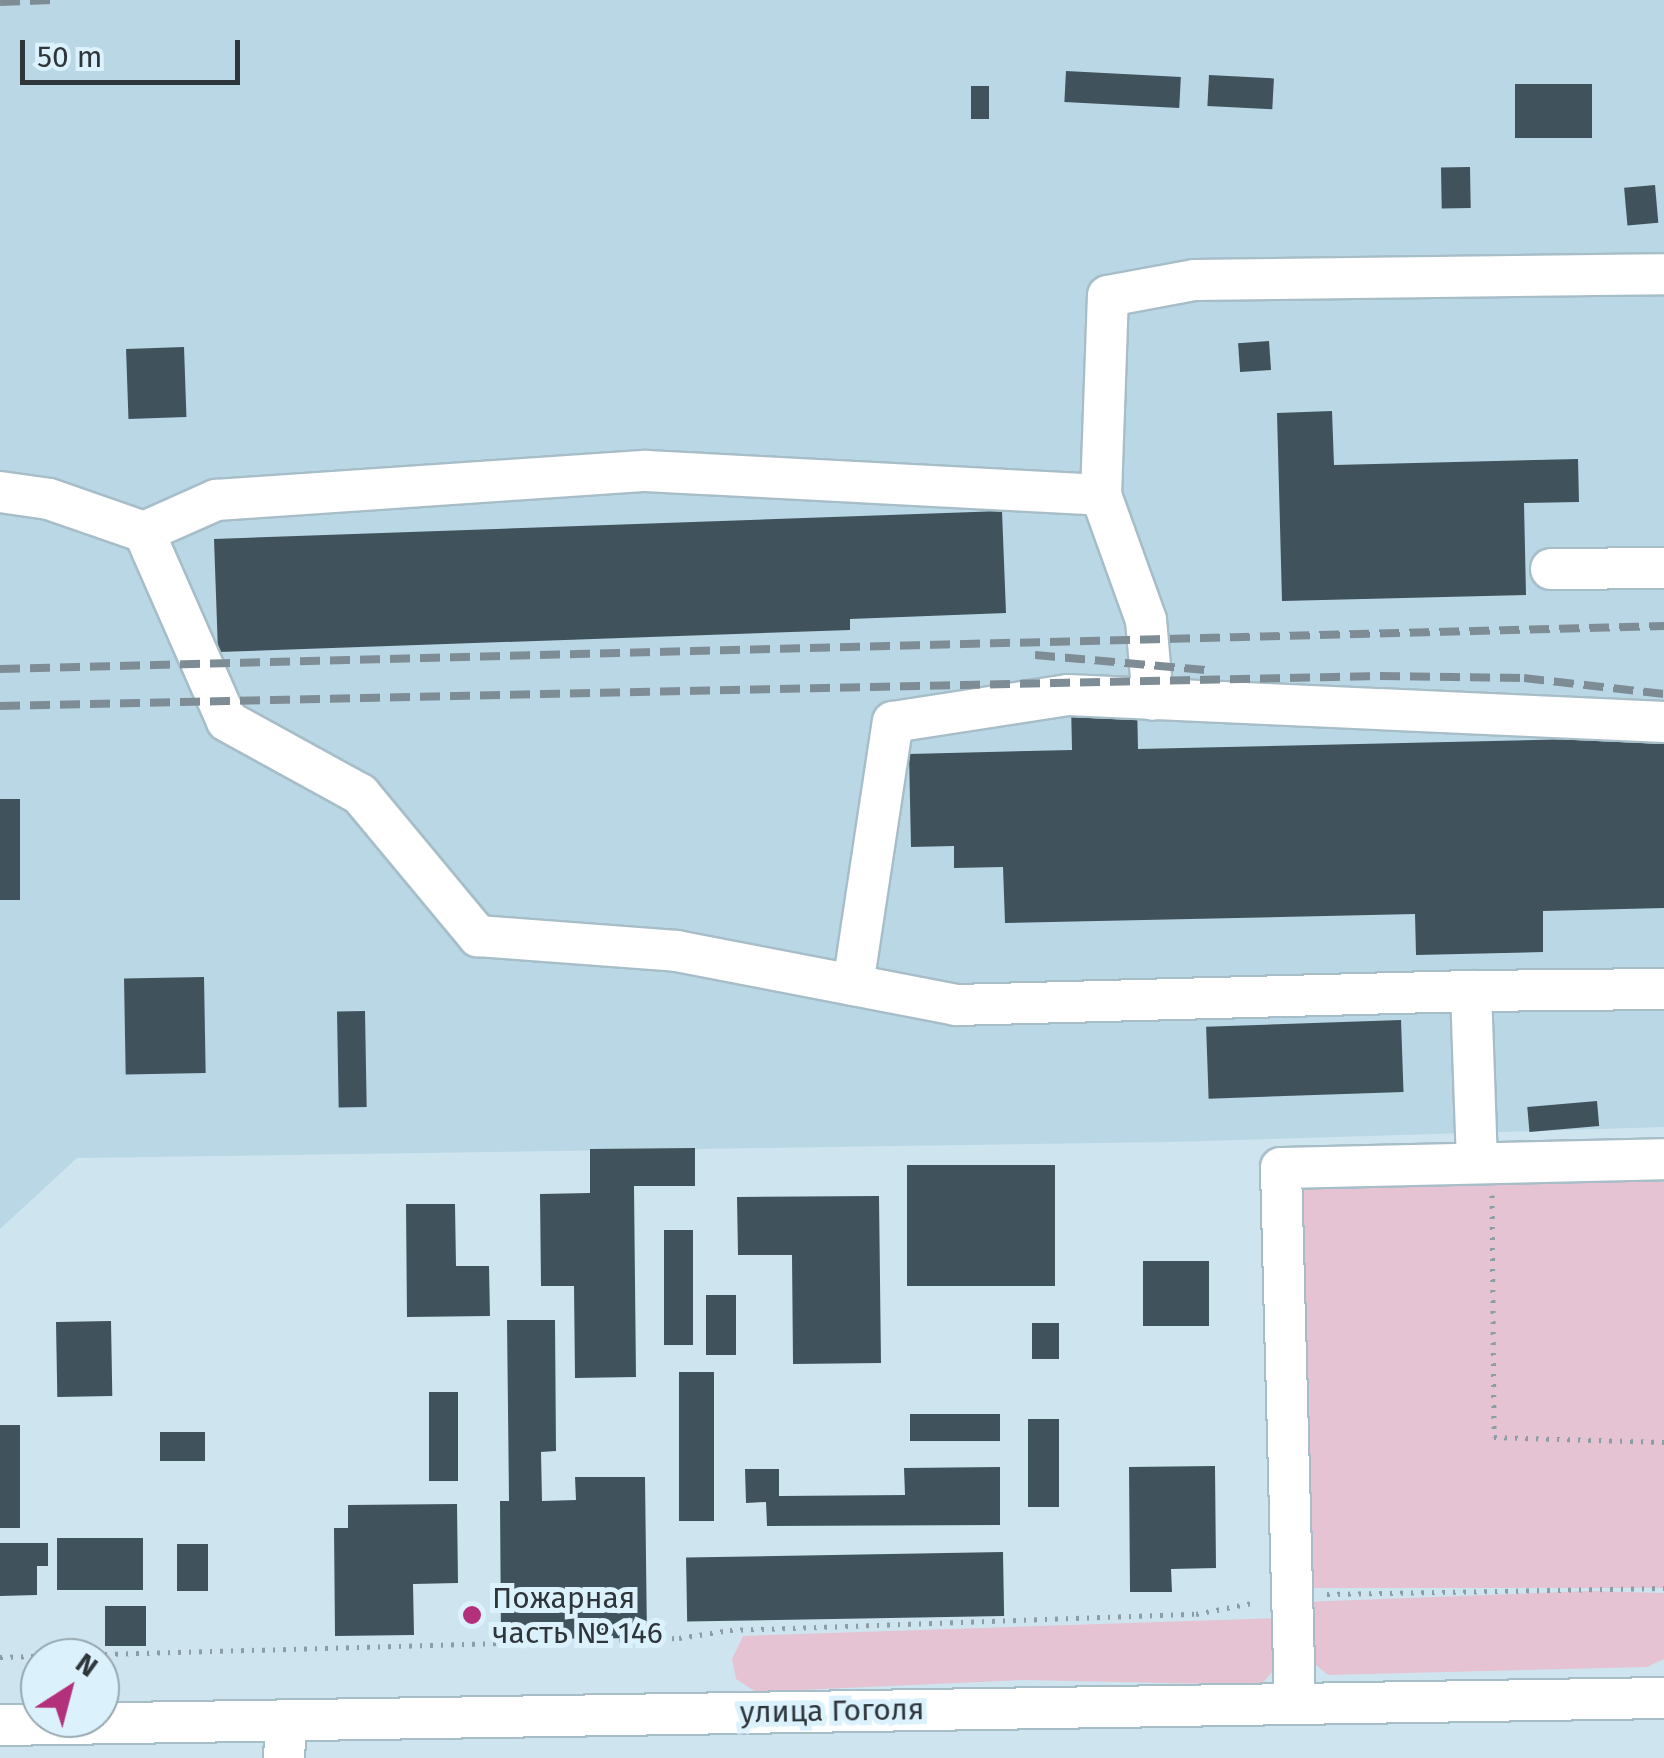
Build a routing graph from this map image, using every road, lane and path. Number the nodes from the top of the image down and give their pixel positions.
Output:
1 (1664, 274) edge
2 (0, 492) edge
3 (1101, 495) junction
4 (144, 532) junction
5 (1664, 568) edge
6 (1551, 569) dead end
7 (1153, 700) junction
8 (1664, 722) edge
9 (853, 985) junction
10 (1664, 988) edge
11 (1471, 991) junction
12 (1664, 1159) edge
13 (1485, 1163) junction
14 (1664, 1442) edge
15 (1664, 1588) edge
16 (1292, 1596) junction
17 (0, 1657) edge
18 (1664, 1698) edge
19 (1295, 1704) junction
20 (0, 1725) edge
21 (285, 1739) edge

1 - 3 street
2 - 4 street
3 - 4 street
3 - 7 street
4 - 9 street
5 - 6 street
7 - 8 street
7 - 9 street
9 - 11 street
10 - 11 street
11 - 13 street
12 - 13 street
13 - 14 path
13 - 16 street
15 - 16 path
16 - 17 path
16 - 19 street
18 - 19 street, улица Гоголя
19 - 21 street, улица Гоголя
20 - 21 street, улица Гоголя

